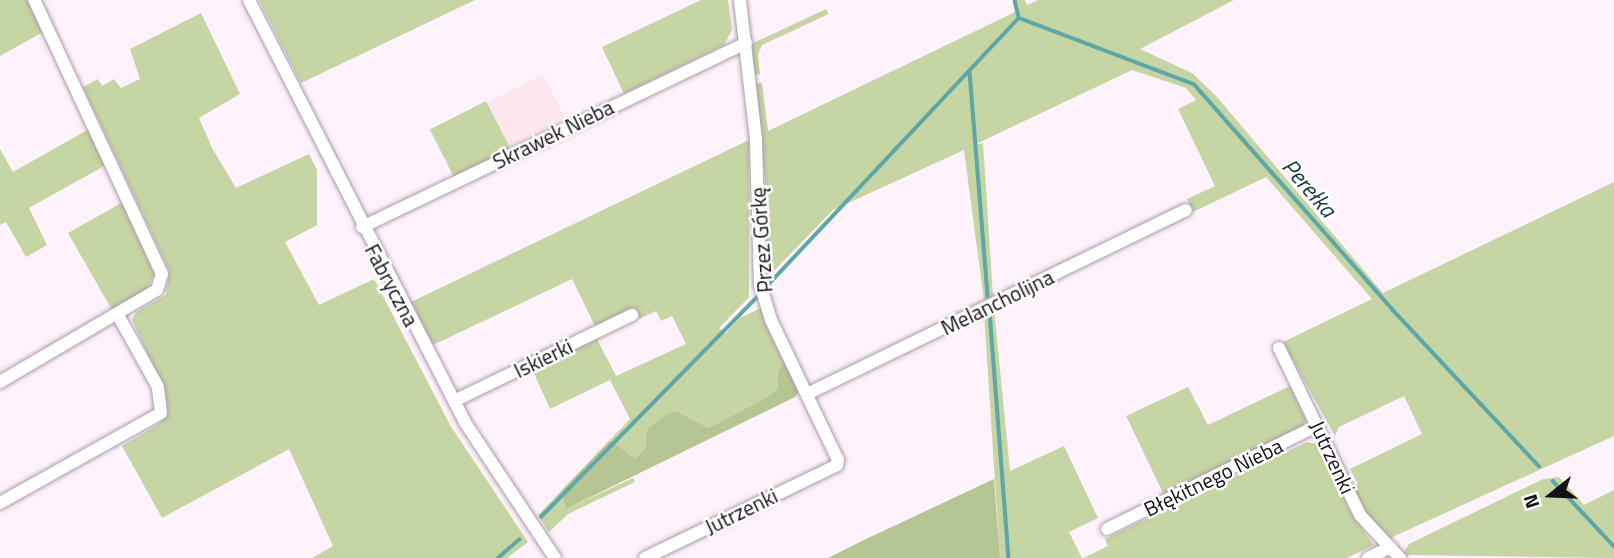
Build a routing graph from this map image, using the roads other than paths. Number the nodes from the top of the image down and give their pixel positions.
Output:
1 (34, 0) edge
2 (249, 0) edge
3 (740, 0) edge
4 (746, 43) junction
5 (1186, 210) dead end
6 (362, 227) junction
7 (118, 315) junction
8 (632, 315) dead end
9 (1279, 348) dead end
10 (0, 382) edge
11 (807, 394) junction
12 (454, 401) junction
13 (1318, 425) junction
14 (837, 465) joint
15 (0, 503) edge
16 (1107, 529) dead end
17 (1391, 547) junction
18 (555, 558) edge
19 (645, 558) edge
20 (1368, 558) edge
21 (1399, 558) edge

1 - 7 street
2 - 6 street, Fabryczna
3 - 4 street, Przez Górkę
4 - 6 street, Skrawek Nieba
4 - 11 street, Przez Górkę
5 - 11 street, Melancholijna
6 - 12 street, Fabryczna
7 - 10 street
7 - 15 street
8 - 12 street, Iskierki
9 - 13 street, Jutrzenki
11 - 14 street, Przez Górkę
12 - 18 street, Fabryczna
13 - 16 street, Błękitnego Nieba
13 - 17 street, Jutrzenki
14 - 19 street, Jutrzenki
17 - 20 street
17 - 21 street, Jutrzenki

